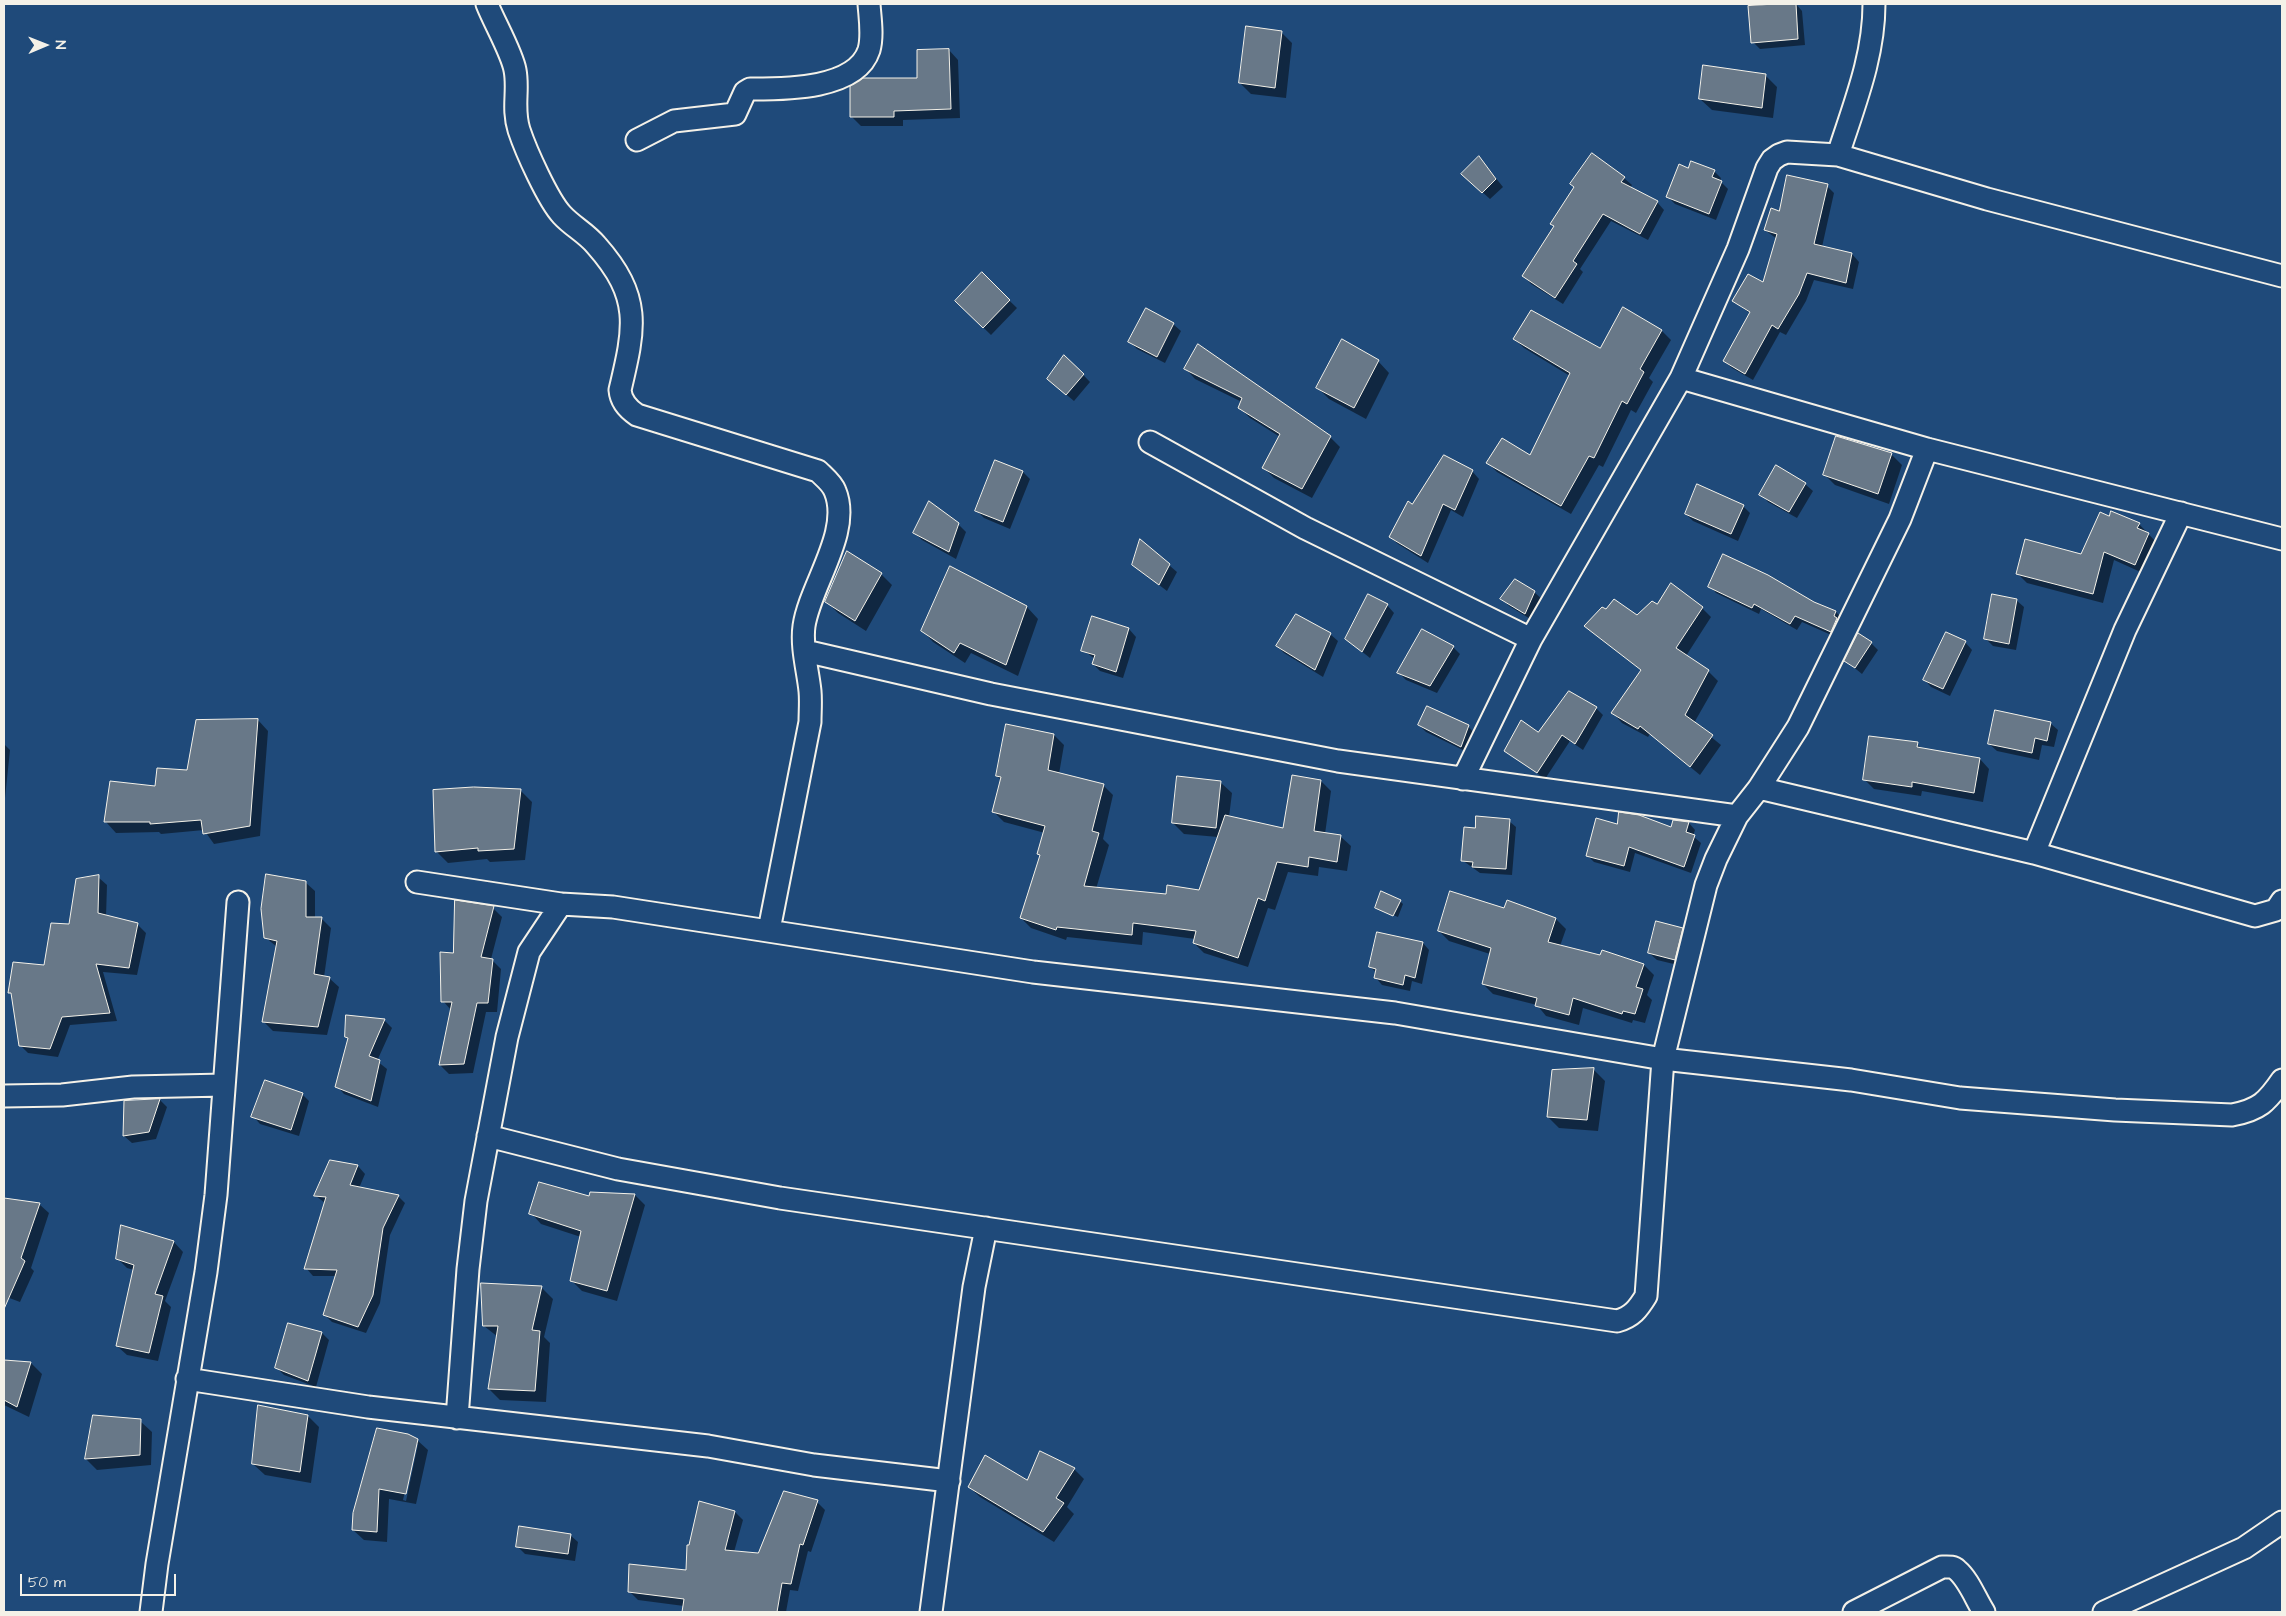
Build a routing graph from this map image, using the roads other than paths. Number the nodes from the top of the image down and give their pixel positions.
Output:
1 (487, 4) edge
2 (869, 4) edge
3 (1874, 4) edge
4 (638, 140) dead end
5 (1838, 155) junction
6 (2282, 276) edge
7 (1681, 378) junction
8 (1150, 442) dead end
9 (1927, 449) junction
10 (2181, 513) junction
11 (2282, 539) edge
12 (1531, 639) junction
13 (805, 651) junction
14 (1463, 779) junction
15 (1759, 788) junction
16 (1737, 816) junction
17 (2034, 853) junction
18 (417, 882) dead end
19 (2282, 901) edge
20 (238, 902) dead end
21 (561, 904) junction
22 (769, 930) junction
23 (1663, 1059) junction
24 (2282, 1080) edge
25 (224, 1085) junction
26 (4, 1096) edge
27 (488, 1136) junction
28 (986, 1228) junction
29 (186, 1378) junction
30 (456, 1418) junction
31 (948, 1480) junction
32 (2282, 1522) edge
33 (151, 1612) edge
34 (931, 1612) edge
35 (1854, 1612) edge
36 (1984, 1612) edge
37 (2104, 1612) edge

1 - 13 street
2 - 4 street
3 - 5 street
5 - 6 street
5 - 7 street
7 - 9 street
7 - 12 street
8 - 12 street
9 - 10 street
9 - 15 street
10 - 11 street
10 - 17 street
12 - 14 street
13 - 14 street
13 - 22 street
14 - 16 street
15 - 16 street
15 - 17 street
16 - 23 street
17 - 19 street
18 - 21 street
20 - 25 street
21 - 22 street
21 - 27 street
22 - 23 street
23 - 24 street
23 - 28 street
25 - 26 street
25 - 29 street
27 - 28 street
27 - 30 street
28 - 31 street
29 - 30 street
29 - 33 street
30 - 31 street
31 - 34 street
32 - 37 street
35 - 36 street

